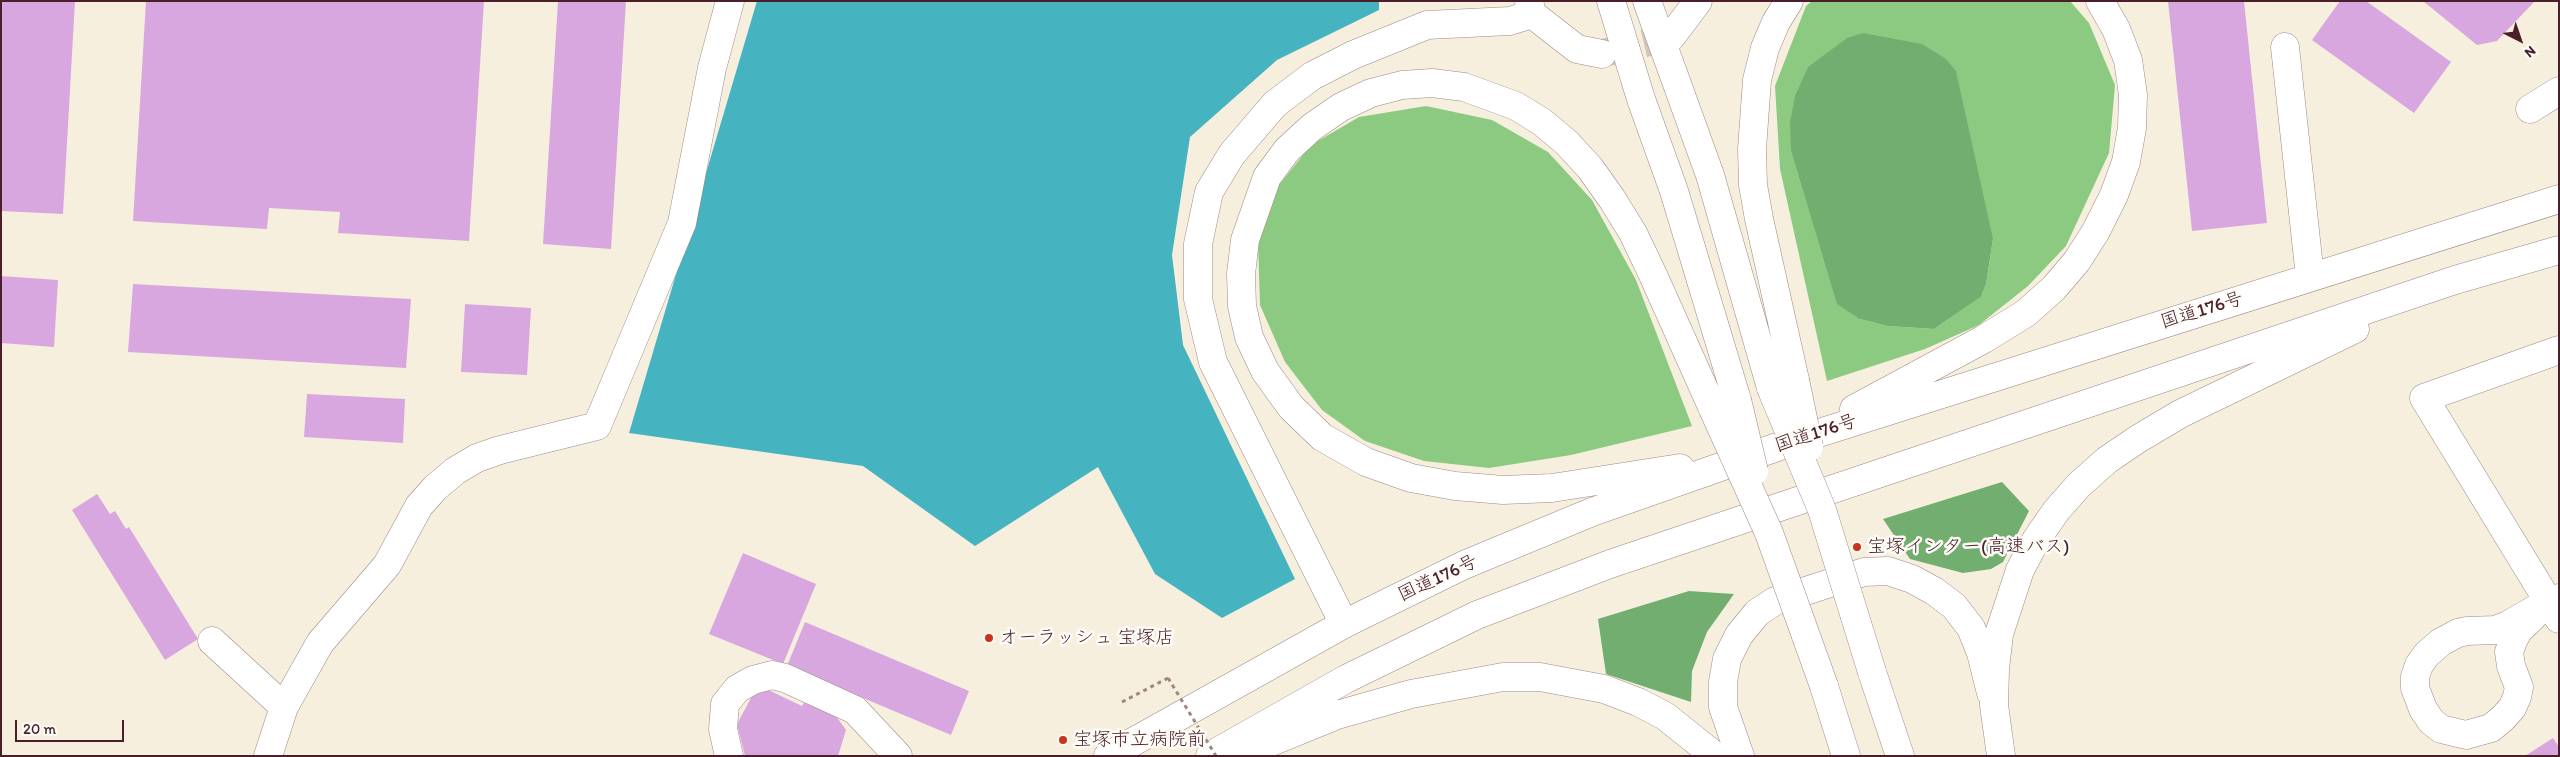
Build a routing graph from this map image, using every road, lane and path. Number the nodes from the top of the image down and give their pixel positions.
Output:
1 (730, 1) edge
2 (1611, 1) edge
3 (1648, 1) edge
4 (1698, 1) edge
5 (1789, 1) edge
6 (2100, 1) edge
7 (1530, 8) edge
8 (1671, 37) tunnel mouth
9 (2285, 47) dead end
10 (1602, 54) tunnel mouth
11 (2559, 91) edge
12 (2530, 109) dead end
13 (2559, 199) edge
14 (2559, 250) edge
15 (2310, 277) junction
16 (2455, 280) junction
17 (2559, 350) edge
18 (1783, 384) junction
19 (1725, 405) junction
20 (1800, 439) junction
21 (1743, 458) junction
22 (2555, 606) edge
23 (1344, 624) junction
24 (212, 641) dead end
25 (1122, 702) dead end
26 (1994, 705) junction
27 (284, 707) junction
28 (268, 756) edge
29 (729, 756) edge
30 (898, 756) edge
31 (1108, 756) edge
32 (1210, 756) edge
33 (1216, 756) edge
34 (1239, 756) edge
35 (1714, 756) edge
36 (1740, 756) edge
37 (1846, 756) edge
38 (1900, 756) edge
39 (2000, 756) edge

1 - 27 main road
2 - 19 main road
3 - 18 main road
4 - 8 main road
5 - 18 main road
6 - 20 main road
7 - 10 main road
7 - 23 main road
9 - 15 main road
11 - 12 main road
13 - 15 main road, 国道176号
14 - 16 main road
15 - 20 main road, 国道176号
16 - 26 main road
16 - 32 main road
17 - 22 main road
18 - 38 main road, bridge
19 - 21 main road
19 - 37 main road, bridge
20 - 21 main road, 国道176号
21 - 23 main road, 国道176号
22 - 22 main road
23 - 31 main road, 国道176号
24 - 27 main road
25 - 33 path, bridge
26 - 36 main road
26 - 39 main road
27 - 28 main road
29 - 30 main road
34 - 35 main road

